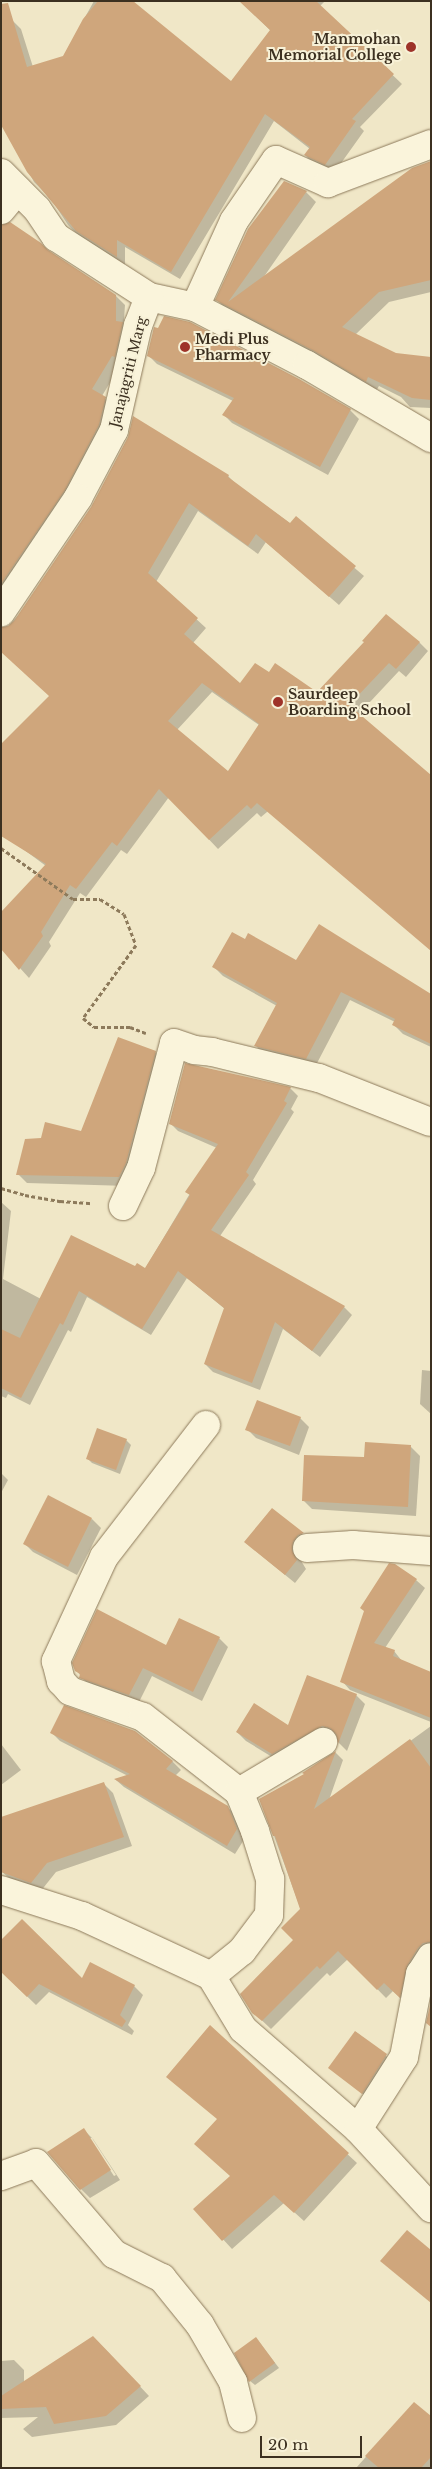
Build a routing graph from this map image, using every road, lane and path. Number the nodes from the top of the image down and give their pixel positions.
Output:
1 (431, 144) edge
2 (7, 191) edge
3 (149, 296) junction
4 (195, 307) junction
5 (431, 438) edge
6 (1, 612) edge
7 (1, 848) edge
8 (174, 1044) junction
9 (431, 1122) edge
10 (1, 1188) edge
11 (123, 1206) joint
12 (206, 1425) dead end
13 (307, 1548) dead end
14 (431, 1551) edge
15 (323, 1742) dead end
16 (239, 1792) junction
17 (1, 1890) edge
18 (431, 1957) edge
19 (210, 1976) junction
20 (358, 2128) junction
21 (1, 2176) edge
22 (431, 2208) edge
23 (242, 2418) dead end

1 - 4 street
2 - 3 street
3 - 4 street
3 - 6 street, Janajagriti Marg
4 - 5 street
7 - 8 path
8 - 9 street
8 - 11 street
10 - 11 path
12 - 16 street
13 - 14 street
15 - 16 street
16 - 19 street
17 - 19 street
18 - 20 street
19 - 20 street
20 - 22 street
21 - 23 street

